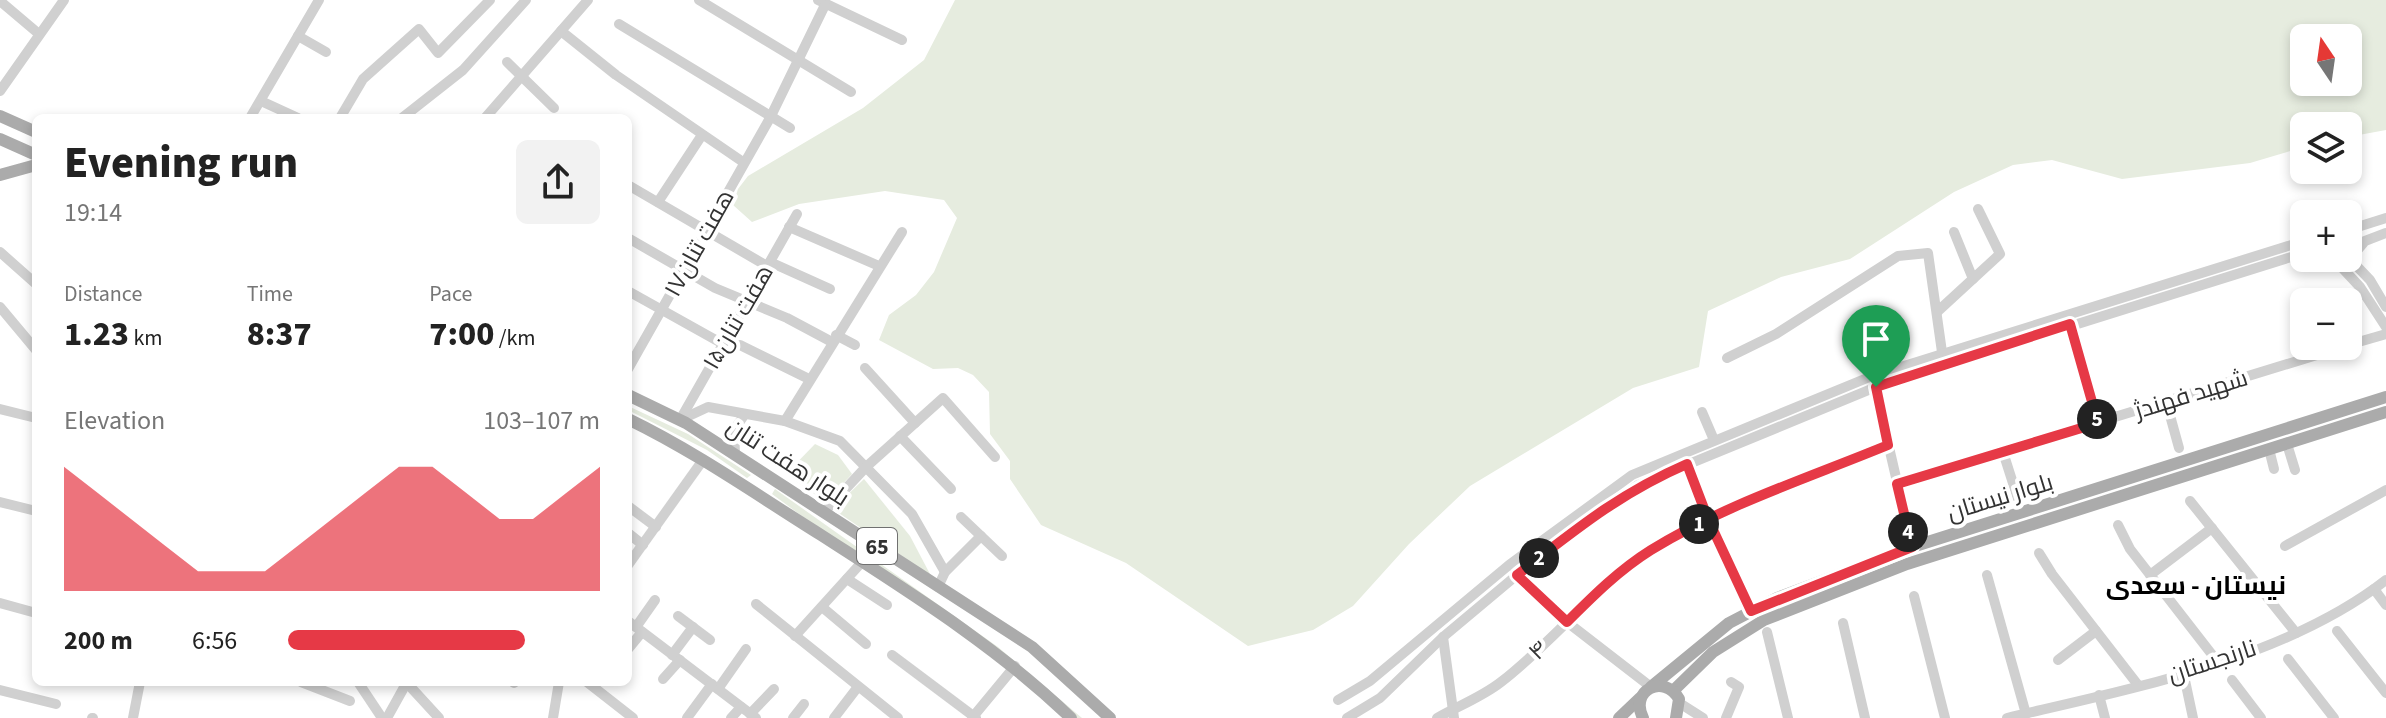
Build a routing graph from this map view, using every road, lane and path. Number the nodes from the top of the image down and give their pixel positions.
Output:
1 (64, 0) edge
2 (319, 0) edge
3 (490, 0) edge
4 (526, 0) edge
5 (588, 0) edge
6 (699, 0) edge
7 (0, 1) edge
8 (822, 3) edge
9 (619, 24) dead end
10 (561, 31) junction
11 (39, 34) junction
12 (298, 36) junction
13 (902, 40) dead end
14 (326, 52) dead end
15 (798, 60) junction
16 (507, 62) dead end
17 (520, 77) junction
18 (0, 89) edge
19 (851, 92) dead end
20 (261, 101) junction
21 (554, 108) dead end
22 (253, 114) edge
23 (289, 114) edge
24 (342, 114) edge
25 (407, 114) edge
26 (488, 114) edge
27 (0, 116) edge
28 (770, 117) junction
29 (790, 128) dead end
30 (32, 130) edge
31 (702, 135) junction
32 (0, 139) edge
33 (32, 153) edge
34 (743, 162) junction
35 (32, 166) edge
36 (0, 175) edge
37 (632, 187) edge
38 (658, 202) junction
39 (1978, 209) dead end
40 (797, 214) dead end
41 (2386, 218) edge
42 (2362, 226) edge
43 (789, 227) junction
44 (707, 228) junction
45 (902, 232) dead end
46 (1954, 232) dead end
47 (2386, 233) edge
48 (632, 240) edge
49 (2362, 244) edge
50 (2290, 245) edge
51 (0, 252) edge
52 (2290, 257) edge
53 (768, 264) junction
54 (879, 266) junction
55 (684, 272) junction
56 (2346, 272) edge
57 (2362, 272) edge
58 (1973, 279) junction
59 (32, 280) edge
60 (830, 289) dead end
61 (632, 293) edge
62 (746, 302) junction
63 (0, 307) edge
64 (2386, 307) edge
65 (661, 311) junction
66 (1937, 312) junction
67 (2070, 324) junction
68 (2386, 327) edge
69 (2386, 334) edge
70 (834, 338) junction
71 (632, 340) edge
72 (2362, 341) edge
73 (642, 344) junction
74 (723, 344) junction
75 (32, 345) edge
76 (740, 345) dead end
77 (855, 345) dead end
78 (1942, 352) junction
79 (1727, 358) dead end
80 (2301, 360) edge
81 (632, 362) edge
82 (865, 368) dead end
83 (809, 379) junction
84 (1874, 382) junction
85 (632, 397) edge
86 (2386, 397) edge
87 (2166, 401) junction
88 (0, 409) edge
89 (1702, 412) dead end
90 (2386, 412) edge
91 (745, 414) junction
92 (32, 417) edge
93 (680, 420) junction
94 (632, 421) edge
95 (785, 421) junction
96 (915, 423) junction
97 (2098, 423) junction
98 (900, 436) junction
99 (1714, 440) junction
100 (2287, 444) junction
101 (1888, 445) junction
102 (2179, 448) dead end
103 (2269, 449) junction
104 (2003, 452) junction
105 (735, 454) junction
106 (995, 457) dead end
107 (703, 460) junction
108 (1687, 464) junction
109 (866, 467) junction
110 (2274, 469) dead end
111 (2295, 470) dead end
112 (769, 475) junction
113 (1897, 484) junction
114 (951, 489) dead end
115 (2386, 490) edge
116 (757, 495) junction
117 (2018, 499) dead end
118 (2190, 501) dead end
119 (0, 502) edge
120 (632, 509) edge
121 (32, 510) edge
122 (825, 511) junction
123 (961, 517) dead end
124 (1708, 519) junction
125 (2118, 525) dead end
126 (656, 527) junction
127 (2212, 528) junction
128 (632, 536) edge
129 (981, 536) junction
130 (643, 545) junction
131 (2285, 546) dead end
132 (1912, 547) junction
133 (2039, 553) dead end
134 (1002, 556) dead end
135 (632, 560) edge
136 (862, 562) junction
137 (1513, 570) junction
138 (945, 572) junction
139 (1987, 575) dead end
140 (2150, 575) junction
141 (847, 579) junction
142 (2386, 580) edge
143 (938, 587) junction
144 (2374, 589) junction
145 (1914, 596) dead end
146 (655, 600) dead end
147 (0, 603) edge
148 (756, 604) dead end
149 (887, 605) dead end
150 (2386, 605) edge
151 (822, 607) junction
152 (1751, 611) junction
153 (32, 612) edge
154 (678, 616) dead end
155 (1567, 622) junction
156 (1843, 623) dead end
157 (636, 627) edge
158 (693, 627) junction
159 (2096, 631) junction
160 (2337, 631) dead end
161 (1767, 632) dead end
162 (2296, 633) junction
163 (795, 636) junction
164 (1443, 637) junction
165 (710, 640) dead end
166 (866, 644) dead end
167 (746, 649) dead end
168 (892, 655) dead end
169 (676, 657) junction
170 (2288, 659) dead end
171 (2058, 660) dead end
172 (2217, 661) junction
173 (1015, 666) junction
174 (2183, 671) junction
175 (663, 679) dead end
176 (2232, 680) dead end
177 (1731, 682) dead end
178 (2138, 685) junction
179 (139, 686) edge
180 (311, 686) edge
181 (361, 686) edge
182 (404, 686) edge
183 (410, 686) edge
184 (558, 686) edge
185 (592, 686) edge
186 (715, 687) junction
187 (1651, 687) junction
188 (857, 688) junction
189 (774, 689) dead end
190 (0, 690) edge
191 (1674, 690) junction
192 (2386, 693) edge
193 (2099, 695) junction
194 (1640, 698) junction
195 (1338, 700) dead end
196 (350, 701) dead end
197 (56, 704) dead end
198 (804, 704) dead end
199 (1681, 704) junction
200 (2060, 712) edge
201 (749, 713) edge
202 (1454, 713) edge
203 (2025, 716) edge
204 (974, 717) edge
205 (133, 718) edge
206 (385, 718) edge
207 (439, 718) edge
208 (553, 718) edge
209 (633, 718) edge
210 (687, 718) edge
211 (731, 718) edge
212 (793, 718) edge
213 (834, 718) edge
214 (898, 718) edge
215 (1071, 718) edge
216 (1110, 718) edge
217 (1347, 718) edge
218 (1437, 718) edge
219 (1619, 718) edge
220 (1643, 718) edge
221 (1676, 718) edge
222 (1703, 718) edge
223 (1726, 718) edge
224 (1788, 718) edge
225 (1865, 718) edge
226 (1945, 718) edge
227 (2007, 718) edge
228 (2105, 718) edge
229 (2193, 718) edge
230 (2261, 718) edge
231 (2334, 718) edge

1 - 11 street
2 - 12 street
3 - 24 street
4 - 25 street
5 - 10 street
6 - 15 street
7 - 11 street
8 - 13 street
8 - 15 street, هفت تنان۱۷
9 - 28 street
10 - 17 street
10 - 31 street
11 - 18 street
12 - 14 street
12 - 20 street
15 - 19 street
15 - 28 street, هفت تنان۱۷
16 - 17 street
17 - 21 street
17 - 26 street
20 - 22 street
20 - 23 street
27 - 30 main road
28 - 29 street
28 - 34 street, هفت تنان۱۷
31 - 34 street
31 - 38 street
32 - 33 main road
34 - 44 street, هفت تنان۱۷
35 - 36 main road
37 - 38 street
38 - 44 street
39 - 58 street
40 - 43 street, هفت تنان۱۵
41 - 42 street
43 - 53 street, هفت تنان۱۵
43 - 54 street
44 - 53 street
44 - 55 street, هفت تنان۱۷
45 - 54 street
46 - 58 street
47 - 49 street
48 - 55 street
50 - 78 street
51 - 59 street
52 - 67 street
53 - 60 street
53 - 62 street, هفت تنان۱۵
54 - 70 street
55 - 62 street
55 - 65 street, هفت تنان۱۷
56 - 68 street
57 - 64 street
58 - 66 street
61 - 65 street
62 - 70 street
62 - 74 street, هفت تنان۱۵
63 - 75 street
65 - 73 street, هفت تنان۱۷
65 - 74 street
66 - 78 street
66 - 79 street
67 - 84 street
67 - 97 street
69 - 72 street, شهید فهندژ
70 - 77 street
70 - 83 street
71 - 73 street
73 - 81 street, هفت تنان۱۷
74 - 93 street, هفت تنان۱۵
76 - 83 street
78 - 84 street
80 - 87 street, شهید فهندژ
82 - 96 street
83 - 95 street
84 - 99 street
84 - 101 street
84 - 108 street
85 - 93 main road, بلوار هفت تنان / 65
86 - 132 main road, بلوار نیستان
87 - 97 street, شهید فهندژ
87 - 102 street
88 - 92 street
89 - 99 street
90 - 100 main road, بلوار نیستان
91 - 93 street
91 - 95 street
91 - 105 street
93 - 105 main road, بلوار هفت تنان / 65
94 - 107 main road, بلوار هفت تنان / 65
95 - 109 street
96 - 98 street
96 - 106 street
97 - 104 street, شهید فهندژ
98 - 109 street
98 - 114 street
99 - 137 street
100 - 103 main road, بلوار نیستان
100 - 111 street
101 - 113 street
101 - 124 street, ۴
103 - 110 street
103 - 191 main road, بلوار نیستان
104 - 113 street, شهید فهندژ
104 - 117 street
105 - 112 main road, بلوار هفت تنان / 65
107 - 116 main road, بلوار هفت تنان / 65
107 - 126 street
108 - 124 street
108 - 137 street
109 - 122 street
109 - 138 street
112 - 116 main road
112 - 122 main road, بلوار هفت تنان / 65
113 - 132 street
115 - 131 street
116 - 136 main road, بلوار هفت تنان / 65
118 - 127 street
119 - 121 street
120 - 126 street
122 - 143 main road, بلوار هفت تنان / 65
123 - 129 street
124 - 152 street
124 - 155 street, ۴
125 - 140 street
126 - 130 street
127 - 140 street
127 - 162 street
128 - 130 street
129 - 134 street
129 - 138 street
130 - 135 street
132 - 152 main road, بلوار نیستان
133 - 159 street
136 - 141 street
136 - 173 main road, بلوار هفت تنان / 65
137 - 155 street
137 - 164 street
137 - 195 street
138 - 143 street
139 - 203 street
140 - 172 street
141 - 149 street
141 - 151 street
142 - 144 street, نارنجستان
143 - 216 main road, بلوار هفت تنان / 65
144 - 150 street
144 - 162 street, نارنجستان
145 - 226 street
146 - 157 street
147 - 153 street
148 - 163 street
151 - 163 street
151 - 166 street
152 - 187 main road, بلوار نیستان
154 - 158 street
155 - 187 street
155 - 202 street, ۴
156 - 225 street
157 - 169 street
158 - 165 street
158 - 169 street
159 - 171 street
159 - 178 street
160 - 192 street
161 - 224 street
162 - 172 street, نارنجستان
163 - 188 street
164 - 202 street
164 - 217 street
167 - 186 street
168 - 204 street
169 - 175 street
169 - 186 street
170 - 231 street
172 - 174 street, نارنجستان
173 - 204 street
173 - 215 main road, بلوار هفت تنان / 65
174 - 178 street, نارنجستان
174 - 229 street
176 - 230 street
177 - 223 street
178 - 193 street, نارنجستان
179 - 205 street
180 - 196 street
181 - 206 street
182 - 206 street
183 - 207 street
184 - 208 street
185 - 209 street
186 - 201 street
186 - 210 street
187 - 191 main road
187 - 194 main road, بلوار نیستان
188 - 213 street
188 - 214 street
189 - 201 street
190 - 197 street
191 - 199 main road
193 - 200 street, نارنجستان
193 - 228 street
194 - 219 main road
194 - 220 main road
198 - 212 street
199 - 221 main road
199 - 222 street
200 - 203 street, نارنجستان
201 - 211 street
202 - 218 street, ۴
203 - 227 street, نارنجستان

